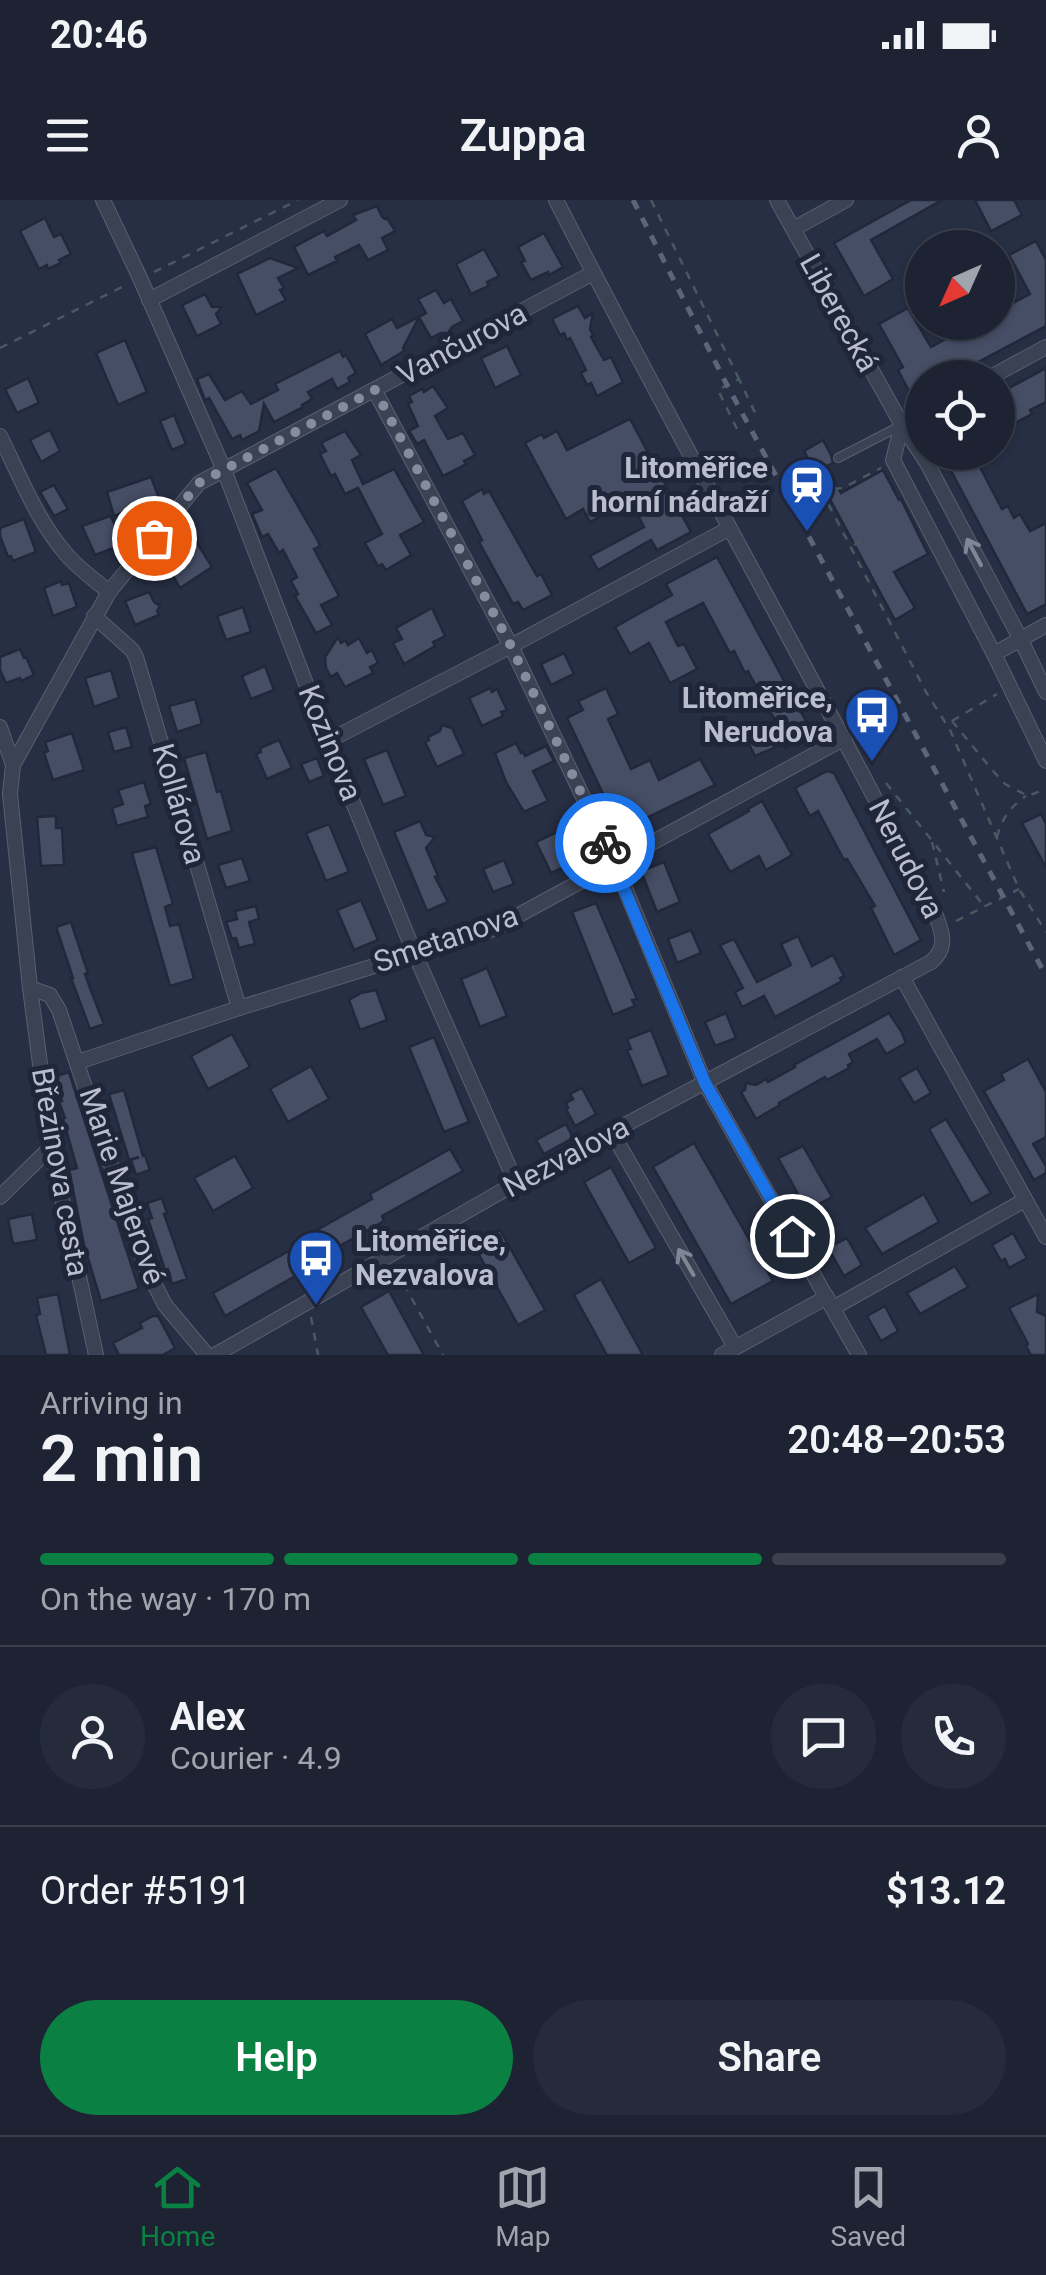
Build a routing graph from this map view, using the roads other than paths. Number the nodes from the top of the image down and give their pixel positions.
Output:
1 (103, 200) edge
2 (340, 200) edge
3 (556, 200) edge
4 (776, 200) edge
5 (846, 200) edge
6 (792, 229) junction
7 (593, 273) junction
8 (149, 300) junction
9 (1046, 347) edge
10 (1015, 364) edge
11 (375, 390) junction
12 (905, 423) edge
13 (902, 425) junction
14 (0, 436) edge
15 (838, 458) dead end
16 (224, 470) junction
17 (728, 528) junction
18 (109, 592) junction
19 (94, 616) junction
20 (1046, 625) edge
21 (1020, 638) junction
22 (511, 646) junction
23 (994, 654) junction
24 (1046, 692) edge
25 (0, 727) edge
26 (844, 738) junction
27 (328, 740) junction
28 (1046, 761) edge
29 (6, 767) edge
30 (615, 864) junction
31 (414, 952) junction
32 (902, 977) junction
33 (30, 988) junction
34 (239, 1008) junction
35 (78, 1062) junction
36 (705, 1083) junction
37 (612, 1132) junction
38 (50, 1147) junction
39 (516, 1183) junction
40 (0, 1197) edge
41 (1025, 1200) junction
42 (1046, 1237) edge
43 (830, 1302) junction
44 (235, 1350) edge
45 (728, 1351) edge
46 (96, 1355) edge
47 (207, 1355) edge
48 (215, 1355) edge
49 (860, 1355) edge

1 - 8 street, Kozinova
2 - 8 street
3 - 7 street, Nerudova
4 - 6 street, Liberecká
5 - 6 street
6 - 13 street, Liberecká
7 - 11 street, Vančurova
7 - 17 street, Nerudova
8 - 16 street, Kozinova
9 - 10 street
11 - 16 street, Vančurova
11 - 22 street
12 - 13 street
13 - 15 lane
21 -> 13 street, Liberecká
13 - 23 street
14 - 18 street
16 - 18 street, Vančurova
16 - 27 street, Kozinova
17 - 22 street
17 - 26 street, Nerudova
18 - 19 street, Vančurova
19 - 29 street, Vančurova
19 - 34 street, Kollárova
20 - 21 street
21 - 23 street
21 - 24 street, Liberecká
22 - 27 street
22 - 30 street
23 - 28 street
25 - 29 street
26 - 30 street, Smetanova
26 - 32 street, Nerudova
27 - 31 street, Kozinova
29 - 33 street, Březinova cesta
30 - 31 street, Smetanova
30 - 36 street
31 - 34 street, Smetanova
31 - 39 street, Kozinova
32 - 36 street, Nezvalova
32 - 41 street
33 - 35 street, Marie Majerové
33 - 38 street, Březinova cesta
34 - 35 street, Smetanova
35 - 47 street, Marie Majerové
36 - 37 street, Nezvalova
36 - 43 street
37 - 39 street, Nezvalova
45 -> 37 street
38 - 40 street
38 - 46 street, Březinova cesta
39 - 44 street, Nezvalova
41 - 42 street
41 - 43 street
43 - 45 street
43 - 49 street
44 - 48 street, Nezvalova

